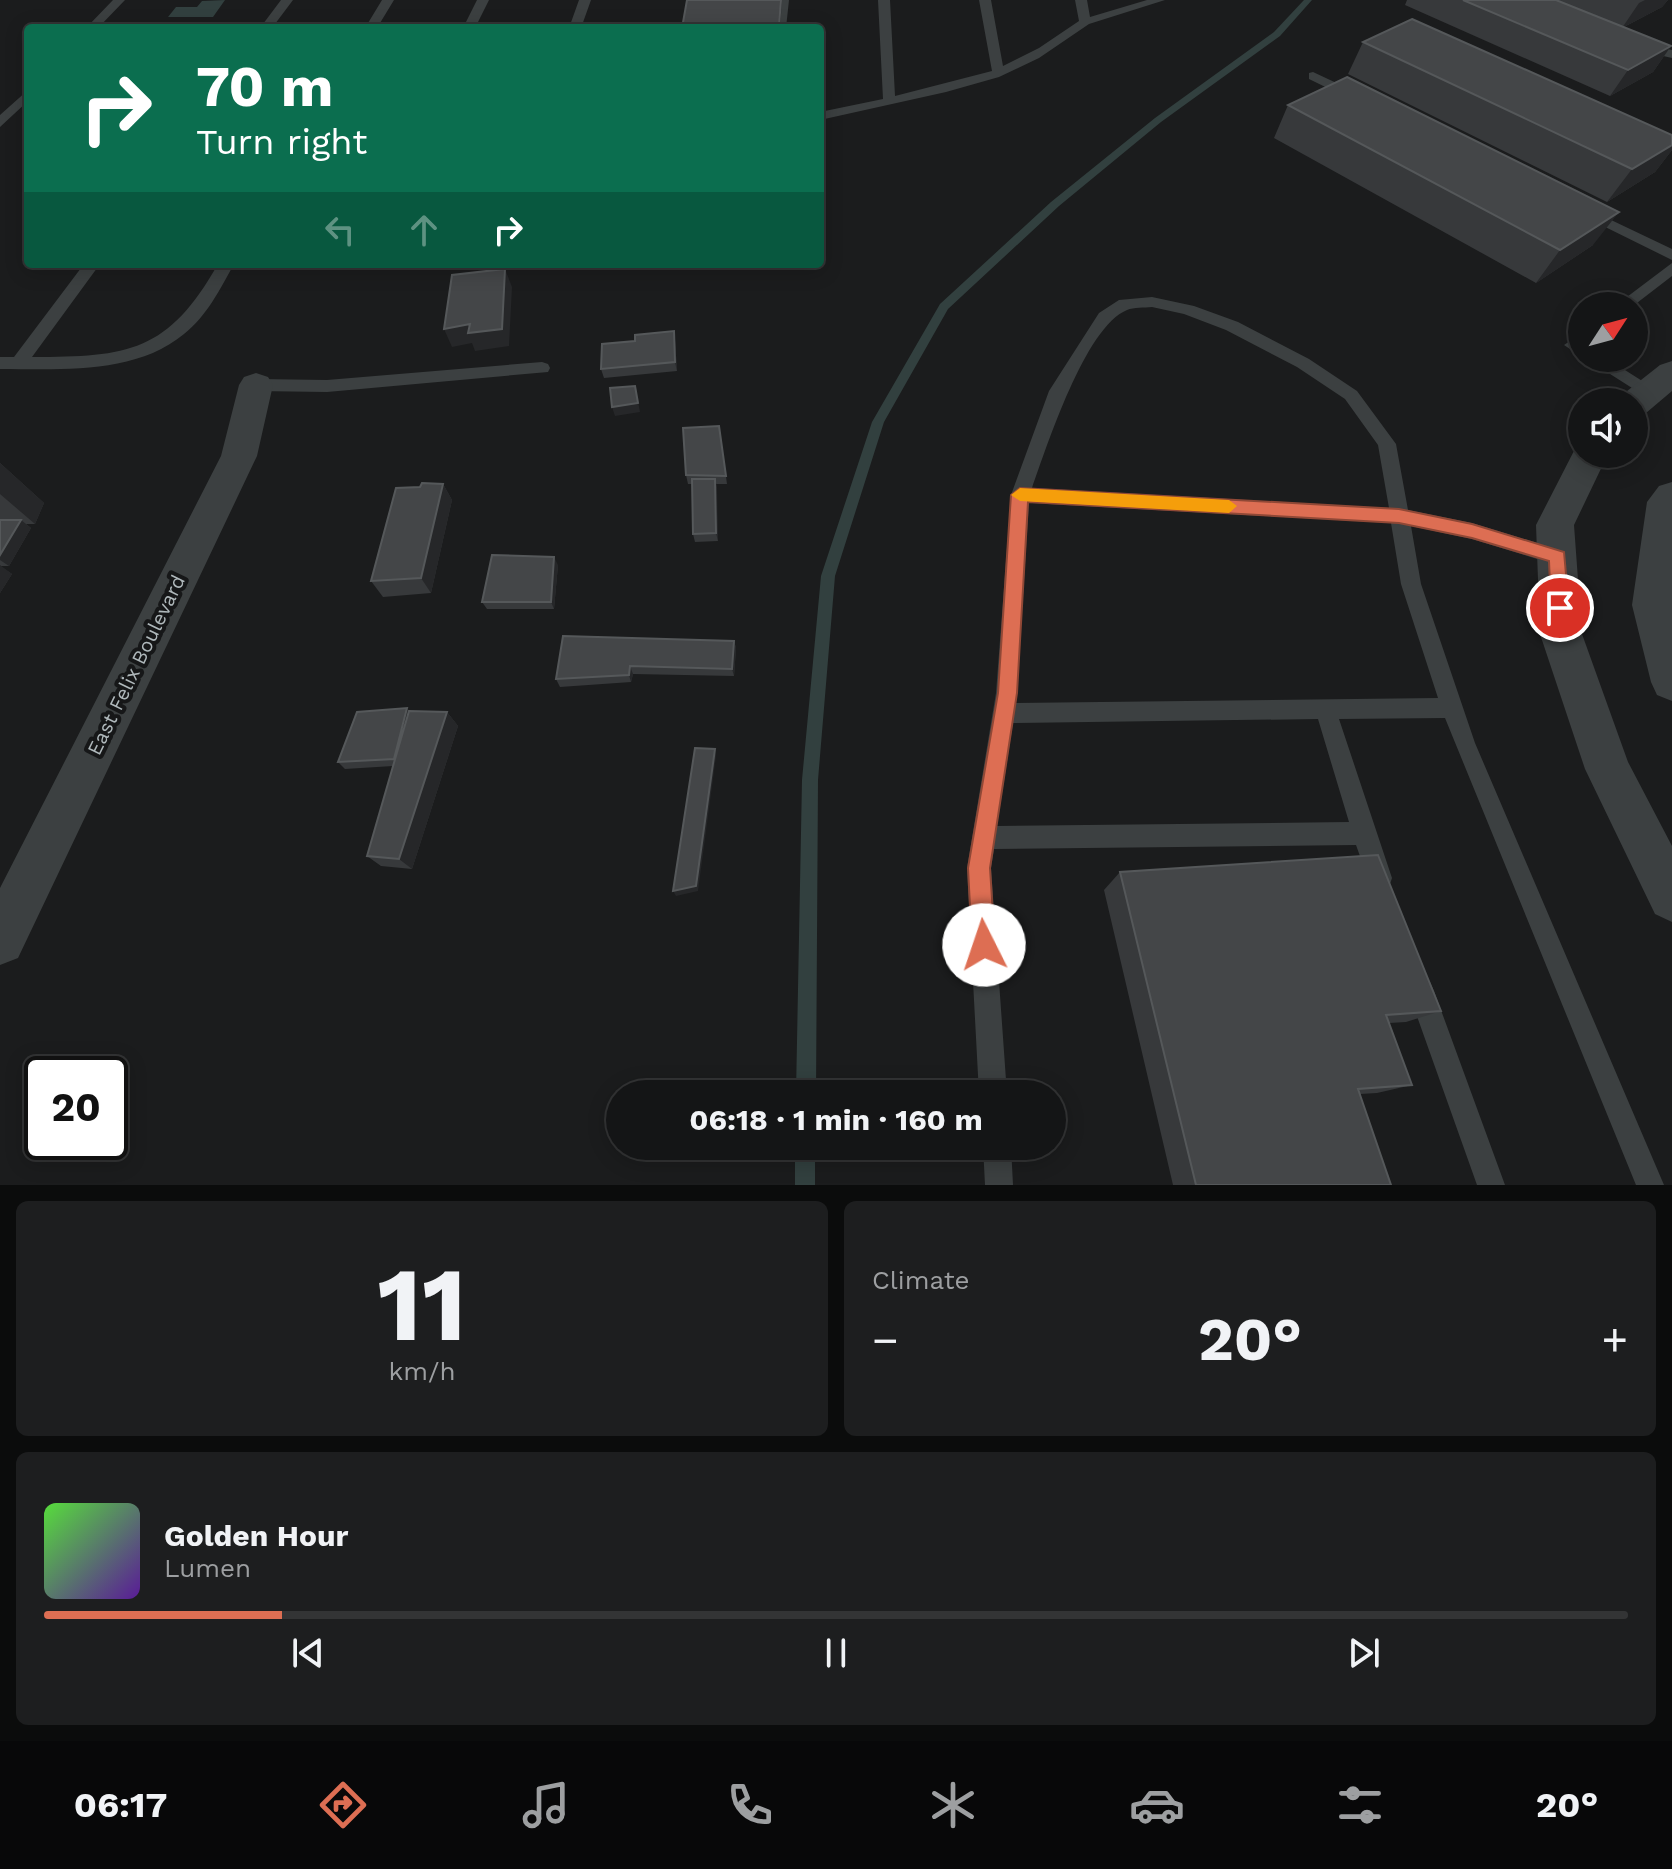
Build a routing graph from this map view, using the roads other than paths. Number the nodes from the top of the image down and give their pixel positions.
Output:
1 (119, 0) edge
2 (287, 0) edge
3 (388, 0) edge
4 (483, 0) edge
5 (585, 0) edge
6 (783, 0) edge
7 (884, 0) edge
8 (985, 0) edge
9 (1081, 0) edge
10 (1159, 0) edge
11 (1085, 22) junction
12 (96, 24) edge
13 (269, 24) edge
14 (373, 24) edge
15 (471, 24) edge
16 (576, 24) edge
17 (780, 24) edge
18 (1633, 44) edge
19 (1672, 54) edge
20 (998, 72) junction
21 (1313, 76) dead end
22 (24, 98) edge
23 (889, 100) junction
24 (1368, 103) edge
25 (824, 115) edge
26 (0, 123) edge
27 (1575, 207) edge
28 (1672, 255) edge
29 (89, 268) edge
30 (224, 268) edge
31 (1672, 268) edge
32 (1641, 292) edge
33 (0, 363) edge
34 (19, 363) junction
35 (542, 368) dead end
36 (1620, 372) edge
37 (256, 385) joint
38 (1652, 389) edge
39 (1583, 468) edge
40 (1020, 495) junction
41 (1672, 496) edge
42 (1399, 516) junction
43 (1557, 557) junction
44 (1672, 682) edge
45 (1325, 708) junction
46 (1452, 708) junction
47 (1004, 713) junction
48 (1364, 833) junction
49 (984, 838) junction
50 (1672, 897) edge
51 (1391, 907) edge
52 (0, 940) edge
53 (1412, 965) edge
54 (992, 1080) edge
55 (998, 1160) edge
56 (999, 1185) edge
57 (1491, 1185) edge
58 (1650, 1185) edge

1 - 12 lane
2 - 13 lane
3 - 14 lane
4 - 15 lane
5 - 16 lane
6 - 17 lane
7 - 23 lane
8 - 20 lane
9 - 11 lane
10 - 11 lane
11 - 20 lane
18 - 19 lane
20 - 23 lane
21 - 24 lane
22 - 26 lane
23 - 25 lane
27 - 28 lane
29 - 34 lane
30 - 34 lane
31 - 32 lane
33 - 34 lane
35 - 37 lane
36 - 38 lane
37 - 52 street, East Felix Boulevard
39 - 43 street
40 - 42 lane
40 - 42 lane
40 - 47 lane
41 - 44 street
42 - 43 lane
42 - 46 lane
43 - 50 street
45 - 46 lane
45 - 47 lane
45 - 48 lane
46 - 58 lane
47 - 49 lane
48 - 49 lane
48 - 51 lane
49 - 54 lane
53 - 57 lane
55 - 56 lane

